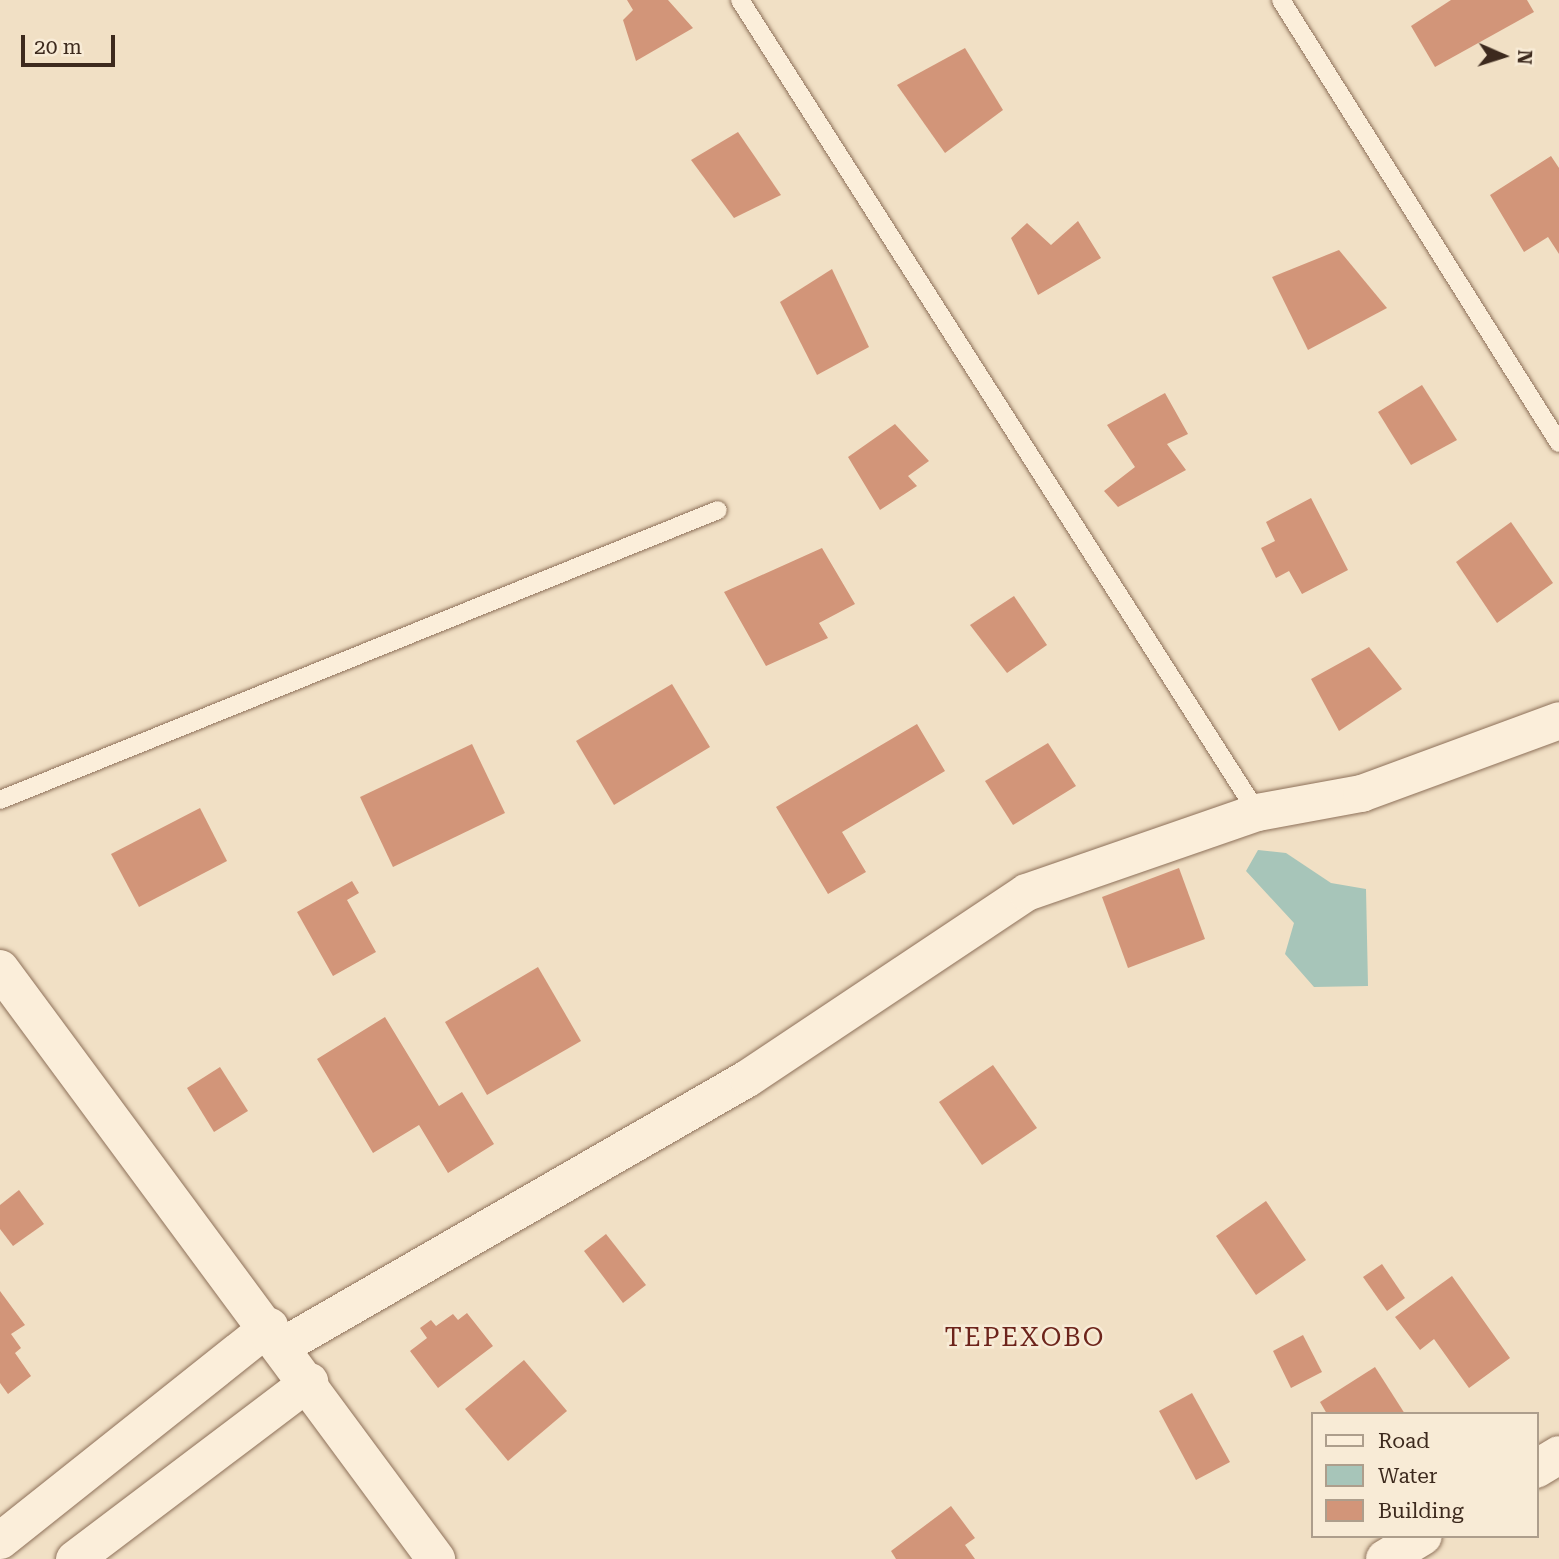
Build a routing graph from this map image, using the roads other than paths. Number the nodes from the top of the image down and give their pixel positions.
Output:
1 (740, 0) edge
2 (1281, 0) edge
3 (1559, 443) edge
4 (718, 510) dead end
5 (1559, 720) edge
6 (0, 800) edge
7 (1257, 812) junction
8 (0, 969) edge
9 (276, 1335) junction
10 (309, 1381) junction
11 (1559, 1455) edge
12 (1538, 1468) edge
13 (1420, 1538) edge
14 (0, 1539) edge
15 (74, 1559) edge
16 (436, 1559) edge
17 (1385, 1559) edge

1 - 7 lane
2 - 3 lane
4 - 6 lane
5 - 7 street
7 - 9 street
8 - 9 main road
9 - 10 main road
9 - 14 street
10 - 15 street
10 - 16 main road
11 - 12 main road
13 - 17 main road

